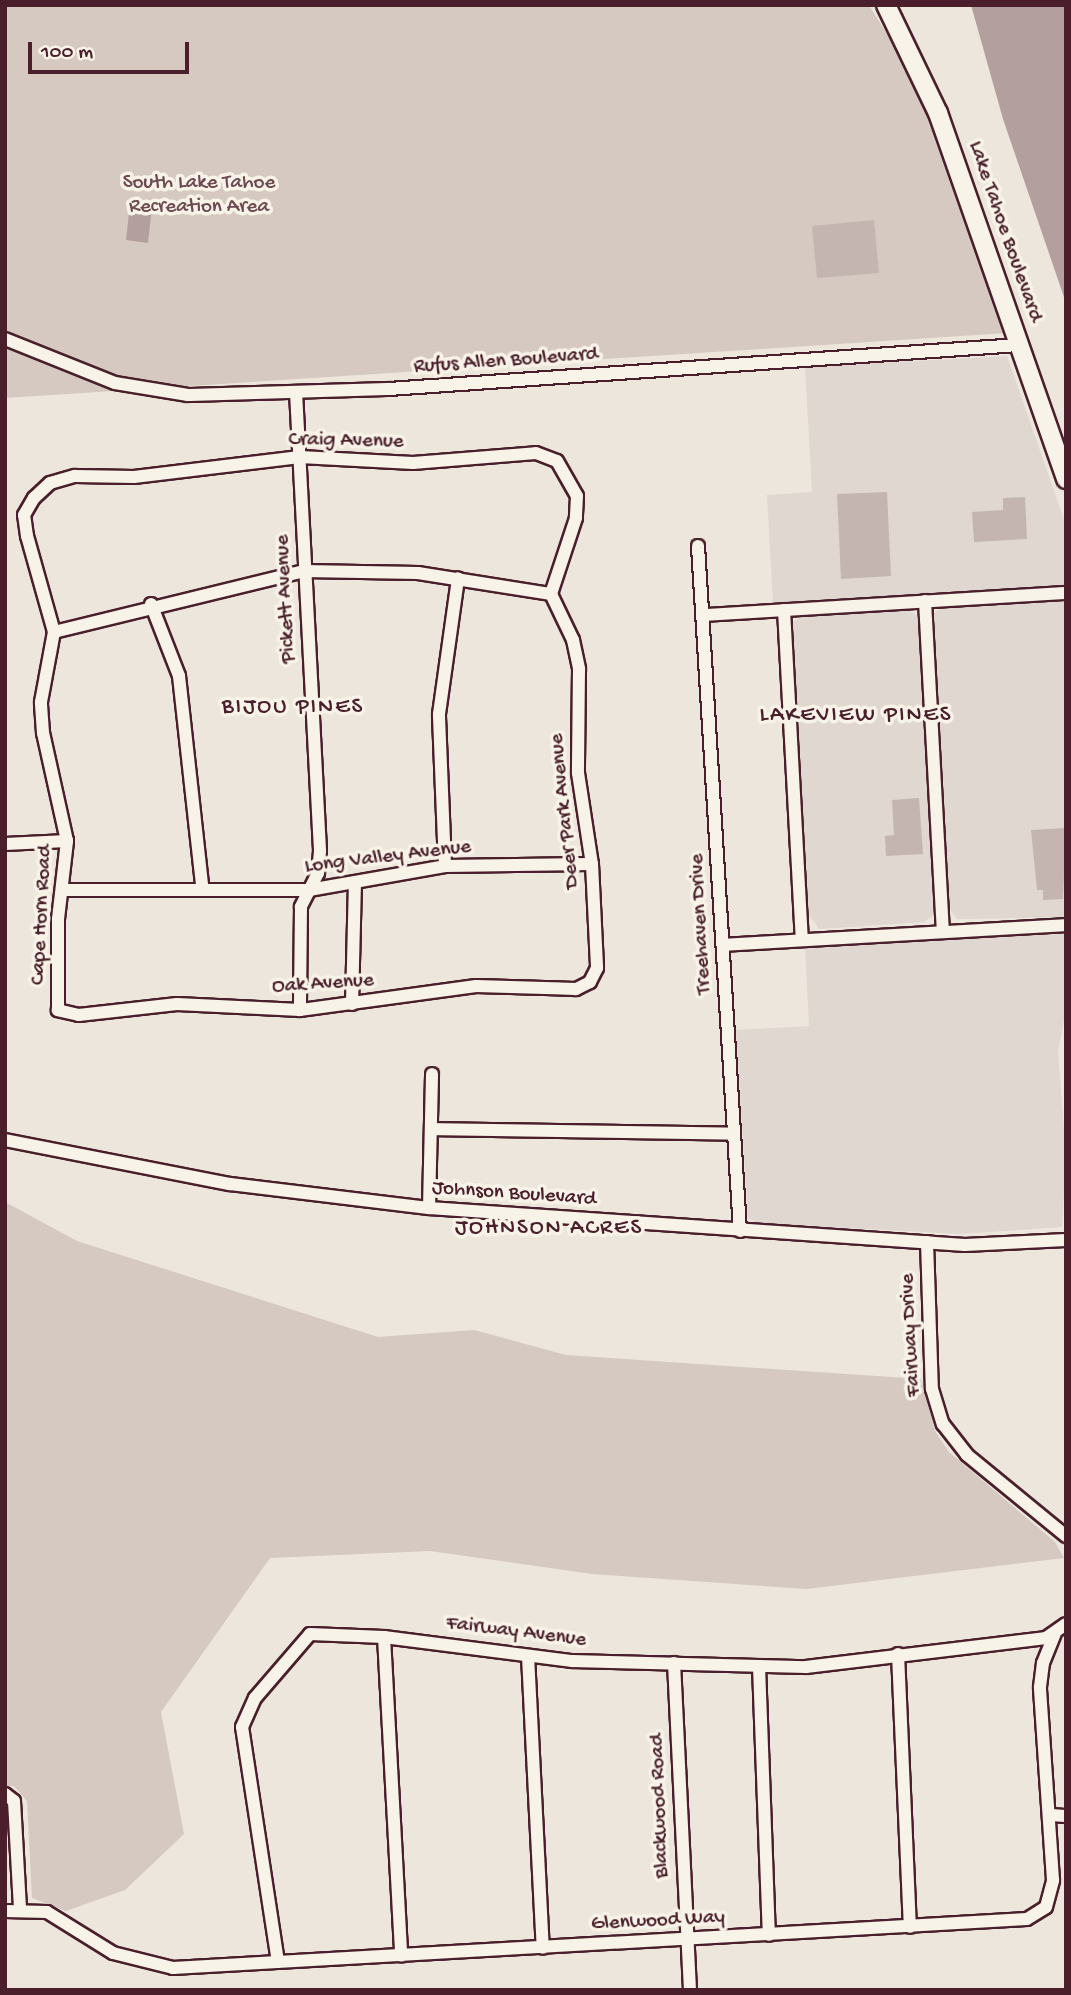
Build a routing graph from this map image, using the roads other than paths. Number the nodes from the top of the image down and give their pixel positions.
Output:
1 (886, 5) edge
2 (5, 339) edge
3 (1018, 345) junction
4 (296, 392) junction
5 (300, 457) junction
6 (1066, 479) edge
7 (34, 498) joint
8 (698, 546) dead end
9 (304, 571) junction
10 (458, 578) junction
11 (1066, 593) edge
12 (551, 594) junction
13 (925, 601) junction
14 (151, 604) junction
15 (784, 610) junction
16 (705, 615) junction
17 (54, 632) junction
18 (67, 841) junction
19 (5, 844) edge
20 (592, 864) junction
21 (445, 866) junction
22 (355, 883) junction
23 (202, 886) junction
24 (63, 890) junction
25 (309, 890) junction
26 (1066, 925) edge
27 (943, 930) junction
28 (802, 939) junction
29 (723, 945) junction
30 (590, 982) joint
31 (352, 1004) junction
32 (58, 1010) joint
33 (300, 1010) junction
34 (432, 1074) dead end
35 (432, 1129) junction
36 (734, 1134) junction
37 (5, 1140) edge
38 (429, 1208) junction
39 (740, 1231) junction
40 (1066, 1240) edge
41 (927, 1242) junction
42 (1066, 1536) edge
43 (1066, 1624) edge
44 (1055, 1634) junction
45 (384, 1637) junction
46 (898, 1654) junction
47 (528, 1656) junction
48 (674, 1663) junction
49 (759, 1666) junction
50 (9, 1795) edge
51 (1050, 1815) junction
52 (1066, 1816) edge
53 (20, 1909) junction
54 (5, 1911) edge
55 (910, 1927) junction
56 (769, 1935) junction
57 (687, 1939) junction
58 (543, 1948) junction
59 (401, 1956) junction
60 (278, 1962) junction
61 (690, 1990) edge

1 - 3 highway, Lake Tahoe Boulevard
2 - 4 street, Rufus Allen Boulevard
3 - 4 street, Rufus Allen Boulevard
3 - 6 highway, Lake Tahoe Boulevard
4 - 5 street, Pickett Avenue
5 - 7 street, Craig Avenue
5 - 9 street, Pickett Avenue
5 - 12 street, Craig Avenue
7 - 17 street, Cape Horn Road
8 - 16 street, Treehaven Drive
9 - 10 street
9 - 14 street
9 - 25 street, Pickett Avenue
10 - 12 street
10 - 21 street
11 - 13 street
12 - 20 street, Deer Park Avenue
13 - 15 street
13 - 27 street
14 - 17 street
14 - 23 street
15 - 16 street
15 - 28 street
16 - 29 street, Treehaven Drive
17 - 18 street, Cape Horn Road
18 - 19 street
18 - 24 street, Cape Horn Road
20 - 21 street, Long Valley Avenue
20 - 30 street, Deer Park Avenue
21 - 22 street, Long Valley Avenue
22 - 25 street, Long Valley Avenue
22 - 31 street
23 - 24 street, Long Valley Avenue
23 - 25 street, Long Valley Avenue
24 - 32 street, Cape Horn Road
25 - 33 street, Pickett Avenue
26 - 27 street
27 - 28 street
28 - 29 street
29 - 36 street, Treehaven Drive
30 - 31 street, Oak Avenue
31 - 33 street, Oak Avenue
32 - 33 street, Oak Avenue
34 - 35 street
35 - 36 street
35 - 38 street
36 - 39 street, Treehaven Drive
37 - 38 street, Johnson Boulevard
38 - 39 street, Johnson Boulevard
39 - 41 street, Johnson Boulevard
40 - 41 street, Johnson Boulevard
41 - 42 street, Fairway Drive
43 - 44 street
44 - 46 street, Fairway Avenue
44 - 51 street, Glenwood Way
45 - 47 street, Fairway Avenue
45 - 59 street
45 - 60 street, Fairway Avenue
46 - 49 street, Fairway Avenue
46 - 55 street
47 - 48 street, Fairway Avenue
47 - 58 street
48 - 49 street, Fairway Avenue
48 - 57 street, Blackwood Road
49 - 56 street
50 - 53 street
51 - 52 street
51 - 55 street, Glenwood Way
53 - 54 street, Glenwood Way
53 - 60 street, Glenwood Way
55 - 56 street, Glenwood Way
56 - 57 street, Glenwood Way
57 - 58 street, Glenwood Way
57 - 61 street, Blackwood Road
58 - 59 street, Glenwood Way
59 - 60 street, Glenwood Way

